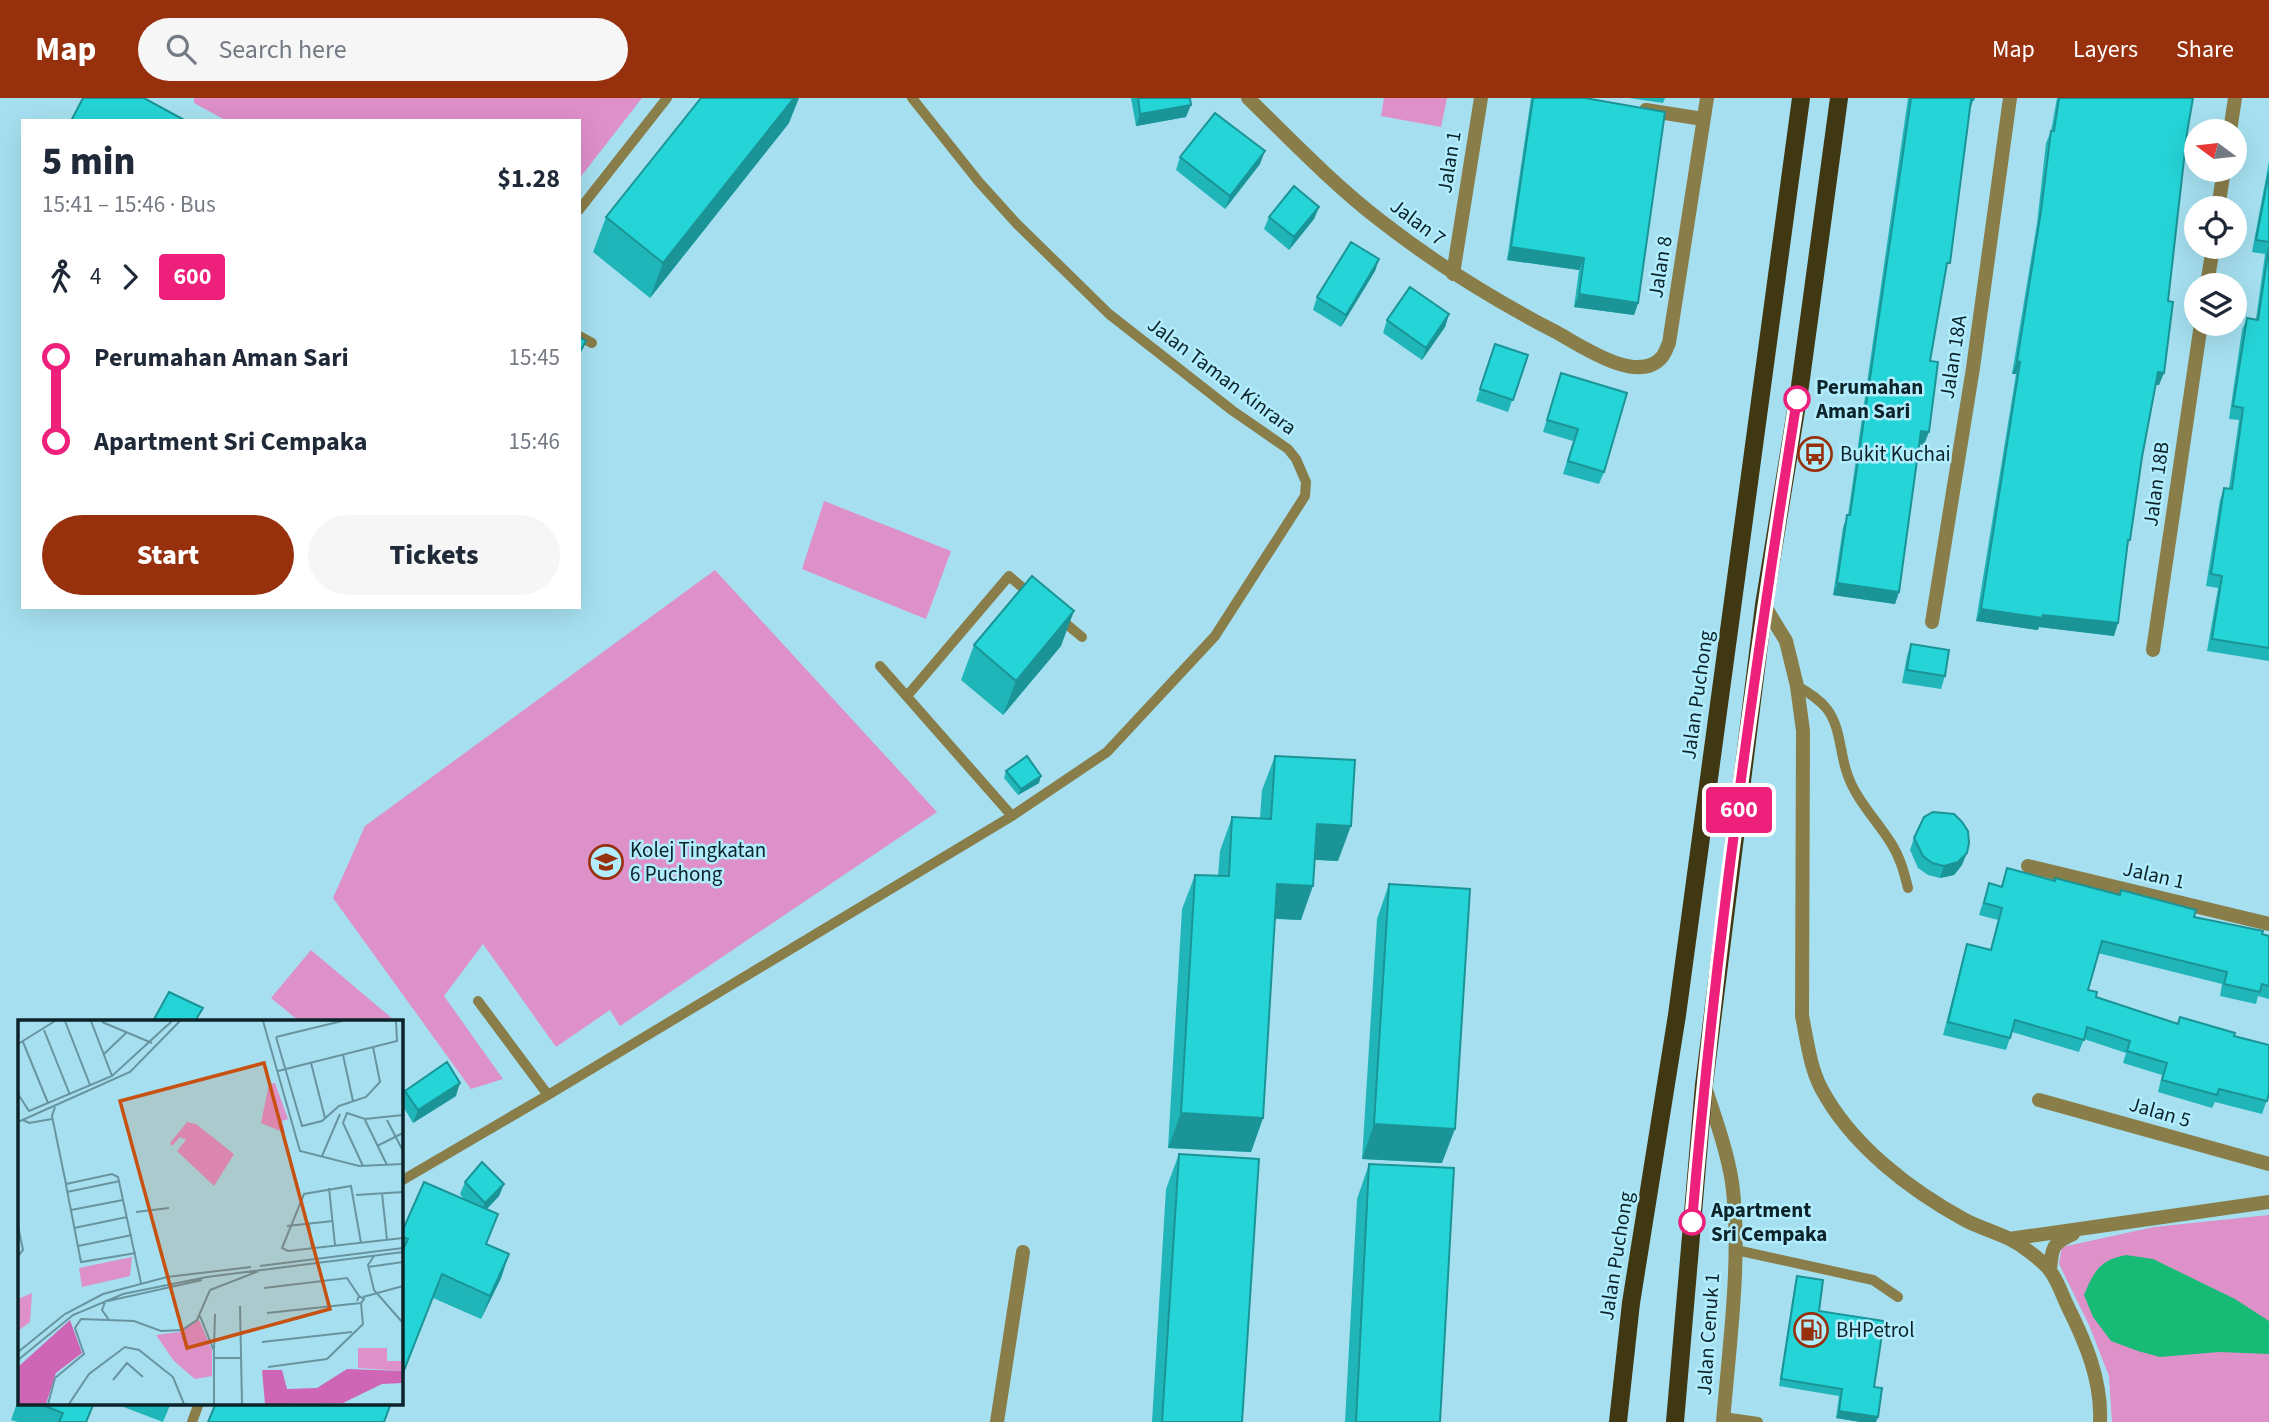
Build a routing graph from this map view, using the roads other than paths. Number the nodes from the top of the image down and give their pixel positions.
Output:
1 (667, 98) edge
2 (912, 98) edge
3 (1248, 98) edge
4 (1481, 98) edge
5 (1707, 98) edge
6 (1801, 98) edge
7 (1839, 98) edge
8 (2010, 98) edge
9 (2235, 98) edge
10 (1628, 107) edge
11 (1703, 119) junction
12 (2232, 119) edge
13 (581, 207) edge
14 (1453, 274) junction
15 (2199, 336) edge
16 (581, 337) edge
17 (593, 343) dead end
18 (1586, 348) joint
19 (1040, 602) edge
20 (1764, 605) junction
21 (1051, 611) edge
22 (1932, 622) dead end
23 (1082, 637) dead end
24 (2153, 650) dead end
25 (880, 666) dead end
26 (1797, 686) junction
27 (907, 696) junction
28 (1012, 816) junction
29 (2028, 866) dead end
30 (1908, 888) dead end
31 (2269, 924) edge
32 (478, 1000) dead end
33 (1704, 1085) junction
34 (548, 1095) junction
35 (2039, 1100) dead end
36 (2269, 1164) edge
37 (402, 1180) edge
38 (2269, 1202) edge
39 (2081, 1230) junction
40 (2009, 1239) junction
41 (1735, 1250) junction
42 (1023, 1252) dead end
43 (2050, 1270) junction
44 (1898, 1297) dead end
45 (199, 1404) edge
46 (1723, 1420) edge
47 (192, 1422) edge
48 (997, 1422) edge
49 (1618, 1422) edge
50 (1675, 1422) edge
51 (1758, 1422) edge
52 (2100, 1422) edge

1 - 13 lane
2 - 28 lane, Jalan Taman Kinrara
3 - 14 street, Jalan 7
4 - 14 street, Jalan 1
5 - 11 street, Jalan 8
6 - 49 main road, Jalan Puchong
7 - 20 main road
8 - 22 street, Jalan 18A
9 - 12 street
10 - 11 street
11 - 18 street, Jalan 8
14 - 18 street, Jalan 7
15 - 24 street, Jalan 18B
16 - 17 lane
19 - 27 lane
20 - 26 street
20 - 33 main road
21 - 23 lane
25 - 27 lane
26 - 30 lane
26 - 40 street
27 - 28 lane
28 - 34 lane, Jalan Taman Kinrara
29 - 31 street, Jalan 1
32 - 34 lane
33 - 41 street, Jalan Cenuk 1
33 - 50 main road
34 - 37 lane, Jalan Taman Kinrara
35 - 36 street, Jalan 5
38 - 39 street
39 - 40 street
39 - 43 street
40 - 43 street
41 - 44 lane
41 - 46 street, Jalan Cenuk 1
42 - 48 street
43 - 52 street
45 - 47 lane
46 - 51 lane

